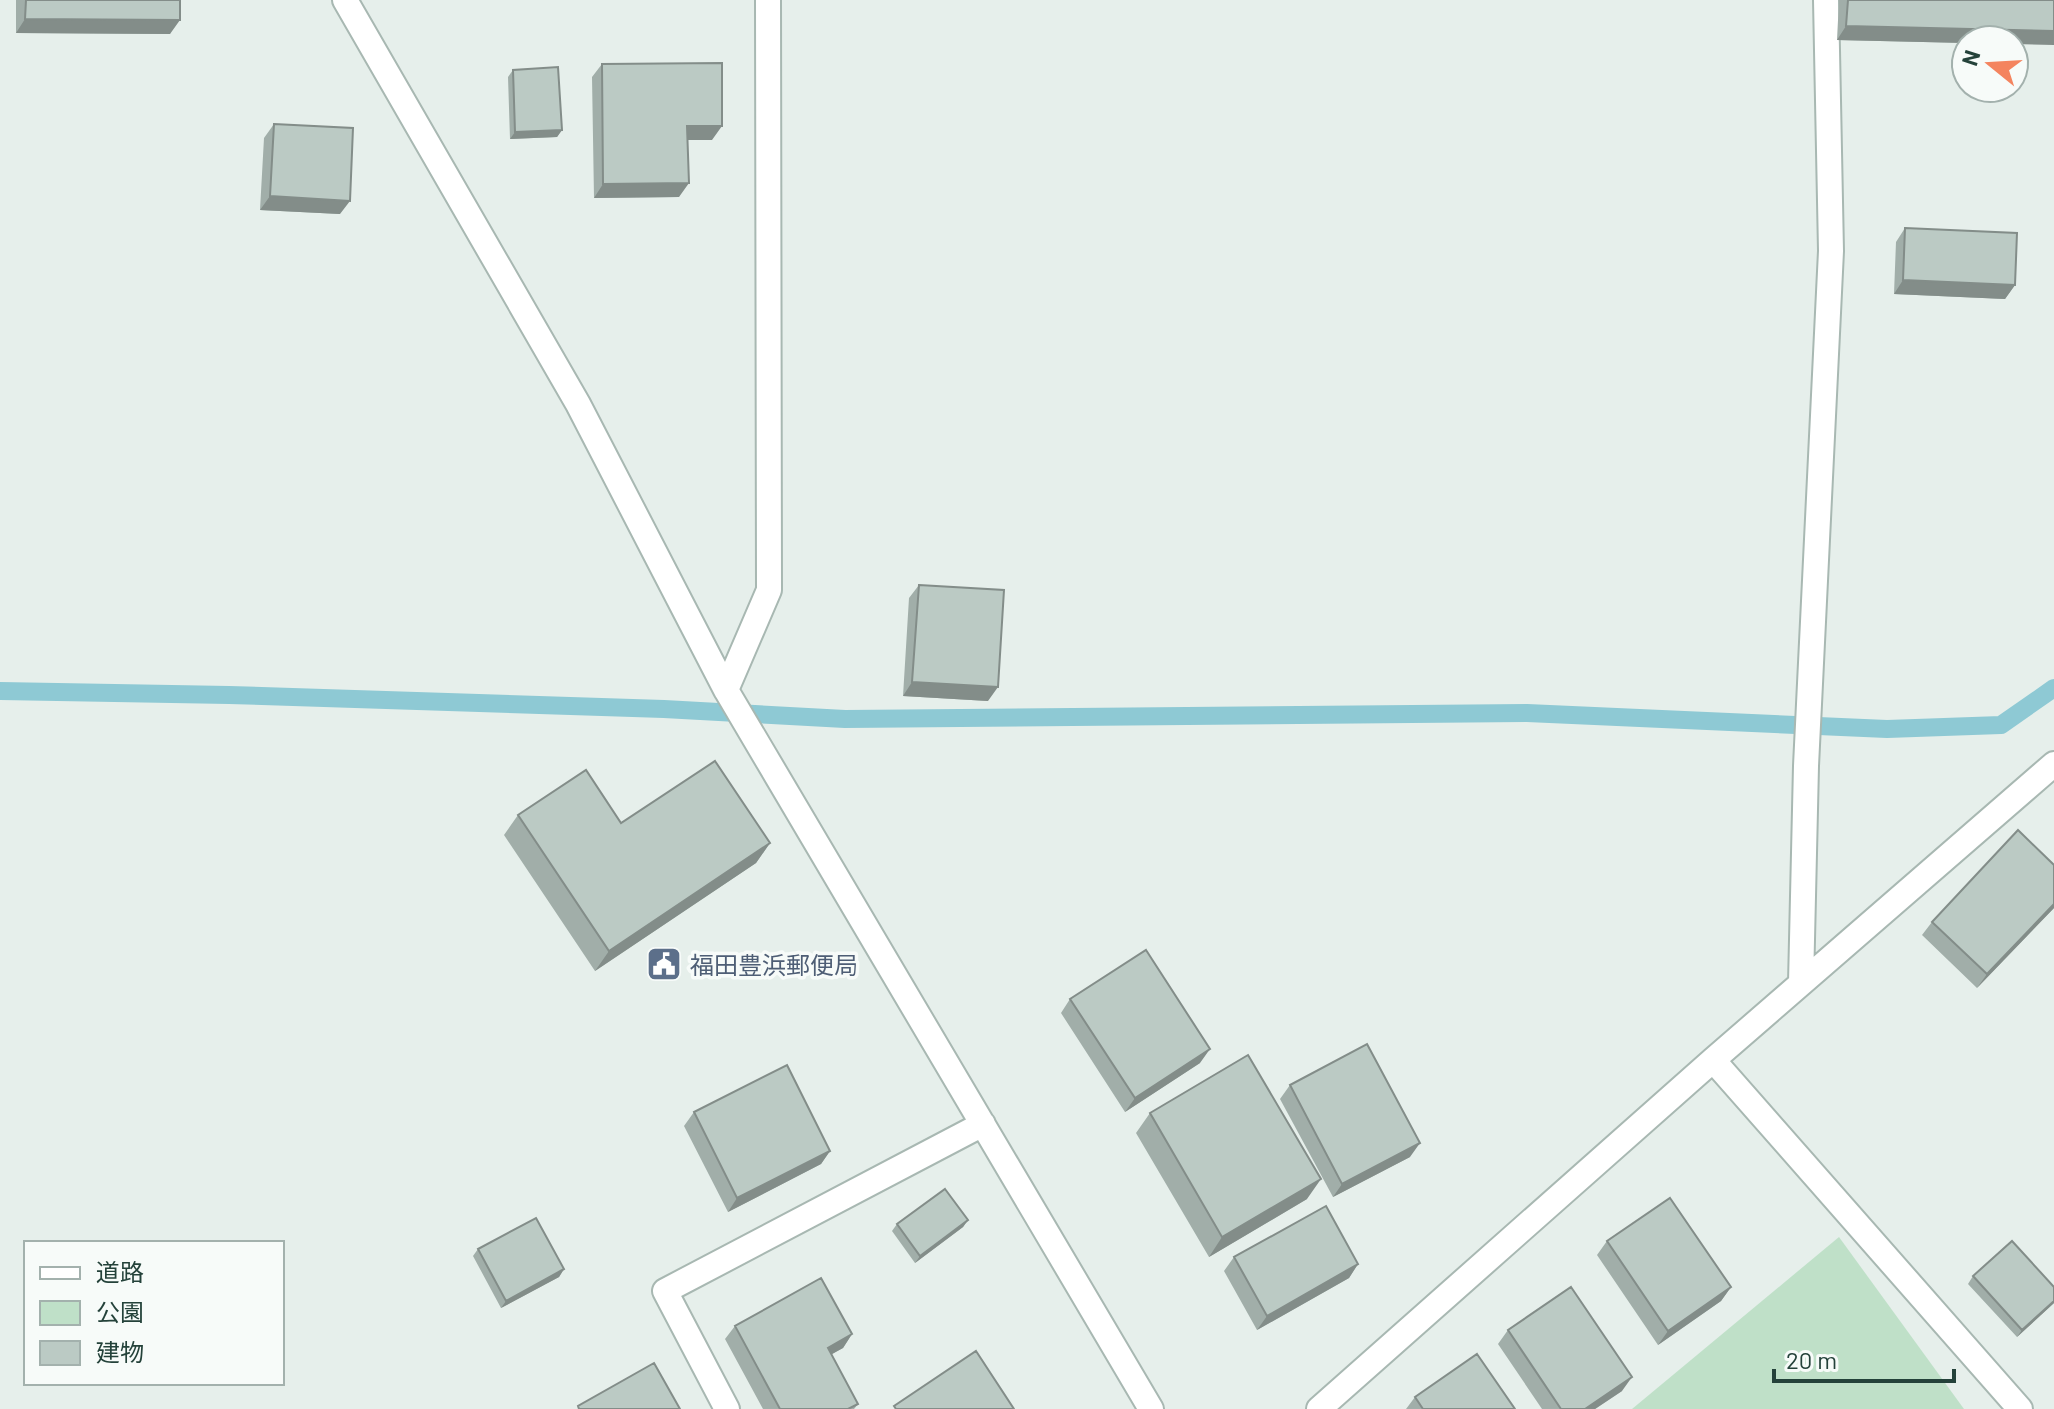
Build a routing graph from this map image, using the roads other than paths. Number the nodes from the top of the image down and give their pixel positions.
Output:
1 (345, 0) edge
2 (768, 0) edge
3 (1826, 0) edge
4 (726, 690) junction
5 (2054, 764) edge
6 (1801, 983) junction
7 (1713, 1060) junction
8 (983, 1124) junction
9 (727, 1409) edge
10 (1151, 1409) edge
11 (1319, 1409) edge
12 (2020, 1409) edge

1 - 4 street
2 - 4 street
3 - 6 street
4 - 8 street
5 - 6 street
6 - 7 street
7 - 11 street
7 - 12 street
8 - 9 street
8 - 10 street

